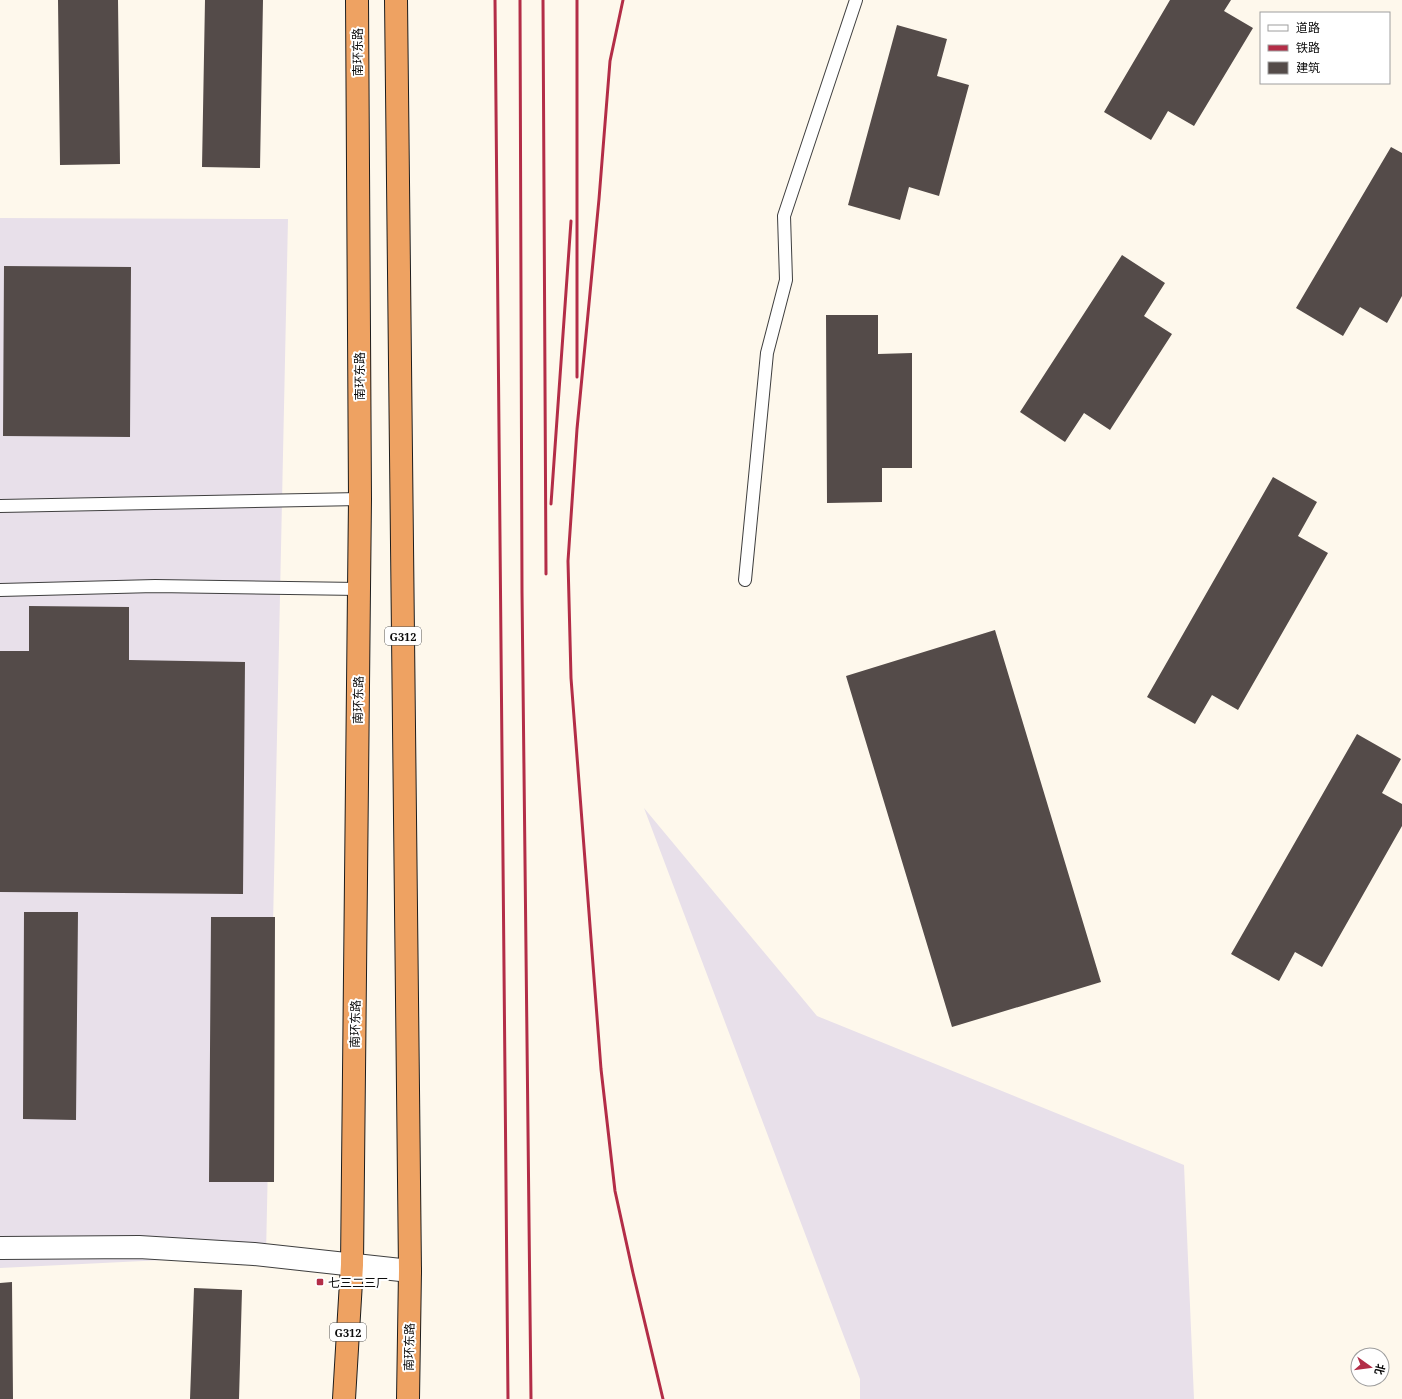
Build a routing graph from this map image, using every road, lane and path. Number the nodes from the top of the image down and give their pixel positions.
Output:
1 (357, 0) edge
2 (396, 0) edge
3 (856, 0) edge
4 (360, 499) junction
5 (0, 506) edge
6 (745, 580) dead end
7 (360, 589) junction
8 (0, 590) edge
9 (0, 1248) edge
10 (352, 1265) junction
11 (410, 1271) junction
12 (344, 1399) edge
13 (408, 1399) edge

1 - 4 highway, 南环东路 / G312
2 - 11 highway, 南环东路 / G312
3 - 6 lane
4 - 5 lane
4 - 7 highway, 南环东路 / G312
7 - 8 lane
7 - 10 highway, 南环东路 / G312
9 - 10 street
10 - 11 street
10 - 12 highway, 南环东路 / G312
11 - 13 highway, 南环东路 / G312

